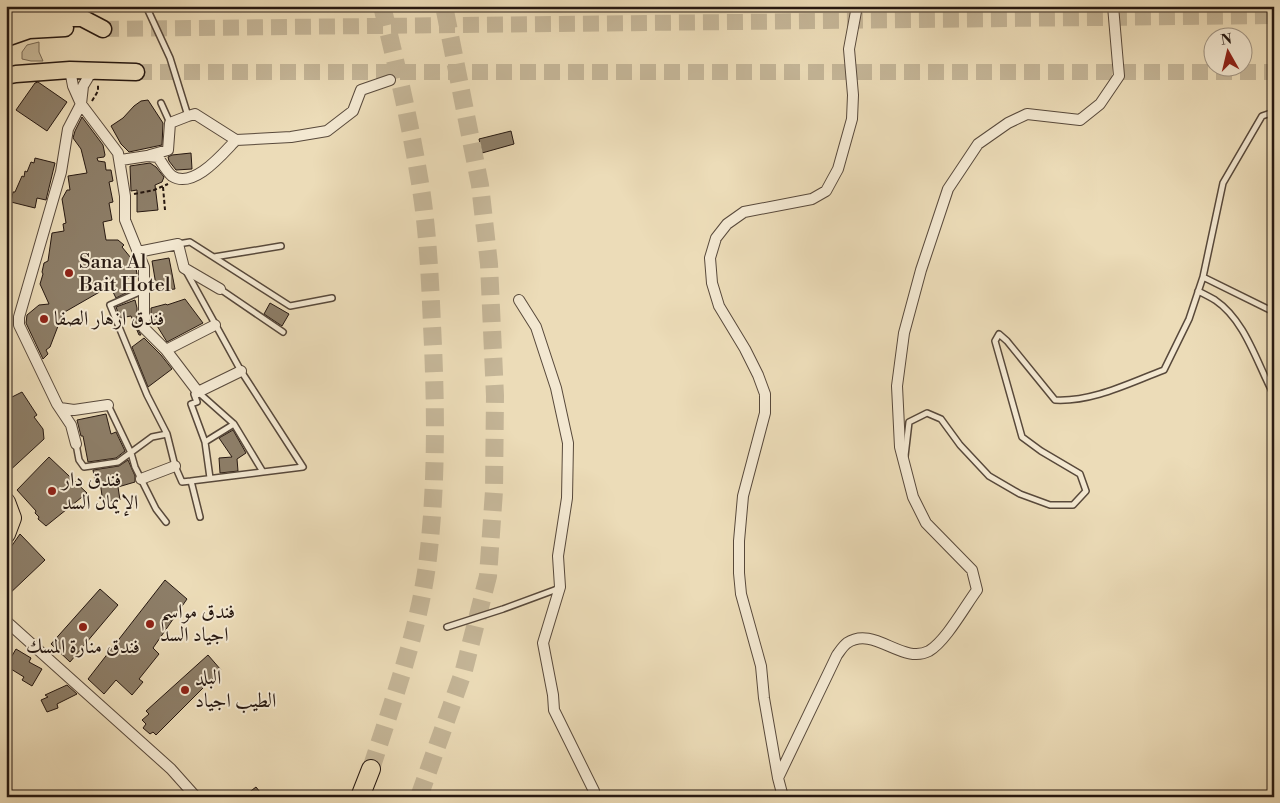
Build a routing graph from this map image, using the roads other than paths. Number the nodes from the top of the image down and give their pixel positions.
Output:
1 (14, 6) edge
2 (146, 6) edge
3 (857, 6) edge
4 (1113, 6) edge
5 (6, 10) edge
6 (6, 20) edge
7 (6, 38) edge
8 (70, 70) junction
9 (136, 72) tunnel mouth
10 (6, 76) edge
11 (98, 78) junction
12 (390, 80) tunnel mouth
13 (82, 104) junction
14 (161, 104) dead end
15 (1274, 112) edge
16 (188, 116) junction
17 (170, 123) junction
18 (236, 140) junction
19 (147, 156) junction
20 (120, 160) junction
21 (178, 244) junction
22 (281, 246) dead end
23 (138, 252) junction
24 (214, 258) junction
25 (184, 268) junction
26 (1203, 277) junction
27 (220, 288) joint
28 (144, 290) junction
29 (1198, 291) junction
30 (332, 298) dead end
31 (519, 300) dead end
32 (1274, 312) edge
33 (214, 325) junction
34 (283, 332) dead end
35 (166, 350) junction
36 (241, 371) junction
37 (198, 392) junction
38 (1274, 395) edge
39 (108, 405) joint
40 (60, 408) junction
41 (234, 424) junction
42 (167, 434) junction
43 (205, 442) junction
44 (76, 444) joint
45 (131, 453) junction
46 (904, 461) junction
47 (175, 466) junction
48 (263, 472) junction
49 (210, 478) junction
50 (141, 479) junction
51 (191, 481) junction
52 (6, 502) edge
53 (200, 517) dead end
54 (166, 522) dead end
55 (6, 534) edge
56 (560, 587) junction
57 (6, 622) edge
58 (447, 626) dead end
59 (372, 769) tunnel mouth
60 (778, 778) junction
61 (196, 797) edge
62 (360, 797) edge
63 (593, 797) edge
64 (783, 797) edge

1 - 5 street
2 - 16 lane
3 - 60 street
4 - 46 street
6 - 7 highway
8 - 10 highway
8 - 11 highway
8 - 13 street
9 - 11 highway
11 - 13 street
12 - 18 street
13 - 20 street
13 - 40 street
14 - 17 lane
15 - 26 lane
16 - 17 street
16 - 18 street
17 - 19 street
18 - 19 street
19 - 20 street
20 - 23 street
21 - 23 street
21 - 24 lane
21 - 25 street
22 - 24 lane
23 - 28 street
24 - 30 lane
25 - 27 street
25 - 33 lane
26 - 29 lane
26 - 32 lane
27 - 34 lane
28 - 35 street
28 - 42 lane
29 - 38 lane
29 - 46 lane
31 - 56 street
33 - 35 street
33 - 36 lane
35 - 37 street
36 - 37 street
36 - 48 lane
37 - 41 lane
37 - 43 lane
39 - 40 street
39 - 45 lane
40 - 44 street
41 - 43 lane
41 - 48 lane
42 - 45 lane
42 - 47 lane
43 - 49 lane
44 - 45 lane
45 - 50 lane
46 - 60 street
47 - 50 street
47 - 51 lane
48 - 49 lane
49 - 51 lane
50 - 54 lane
51 - 53 lane
52 - 55 highway
56 - 58 lane
56 - 63 street
57 - 61 street
59 - 62 highway
60 - 64 street

